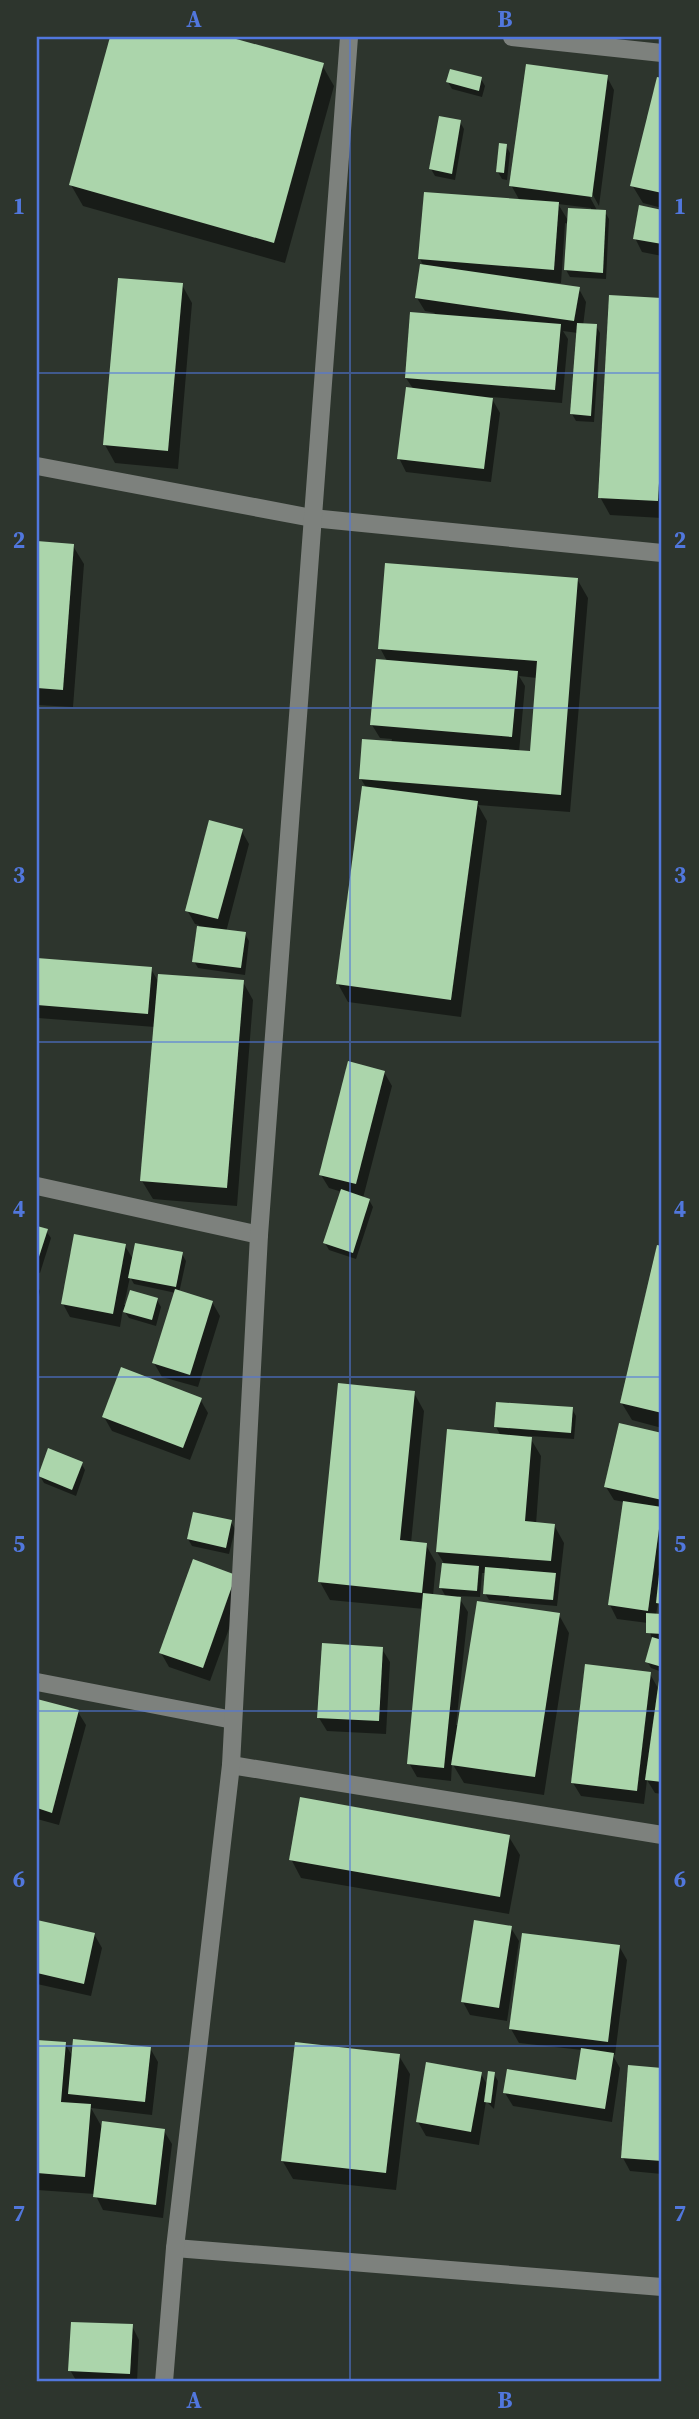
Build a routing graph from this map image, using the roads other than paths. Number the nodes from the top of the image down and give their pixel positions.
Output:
1 (349, 37) edge
2 (512, 37) edge
3 (662, 53) edge
4 (37, 466) edge
5 (312, 518) junction
6 (662, 552) edge
7 (37, 1186) edge
8 (258, 1235) junction
9 (37, 1682) edge
10 (233, 1720) junction
11 (231, 1765) junction
12 (662, 1835) edge
13 (175, 2248) junction
14 (662, 2287) edge
15 (164, 2382) edge

1 - 5 street
2 - 3 street
4 - 5 street
5 - 6 street
5 - 8 street
7 - 8 street
8 - 10 street
9 - 10 street
10 - 11 street
11 - 12 street
11 - 13 street
13 - 14 street
13 - 15 street

